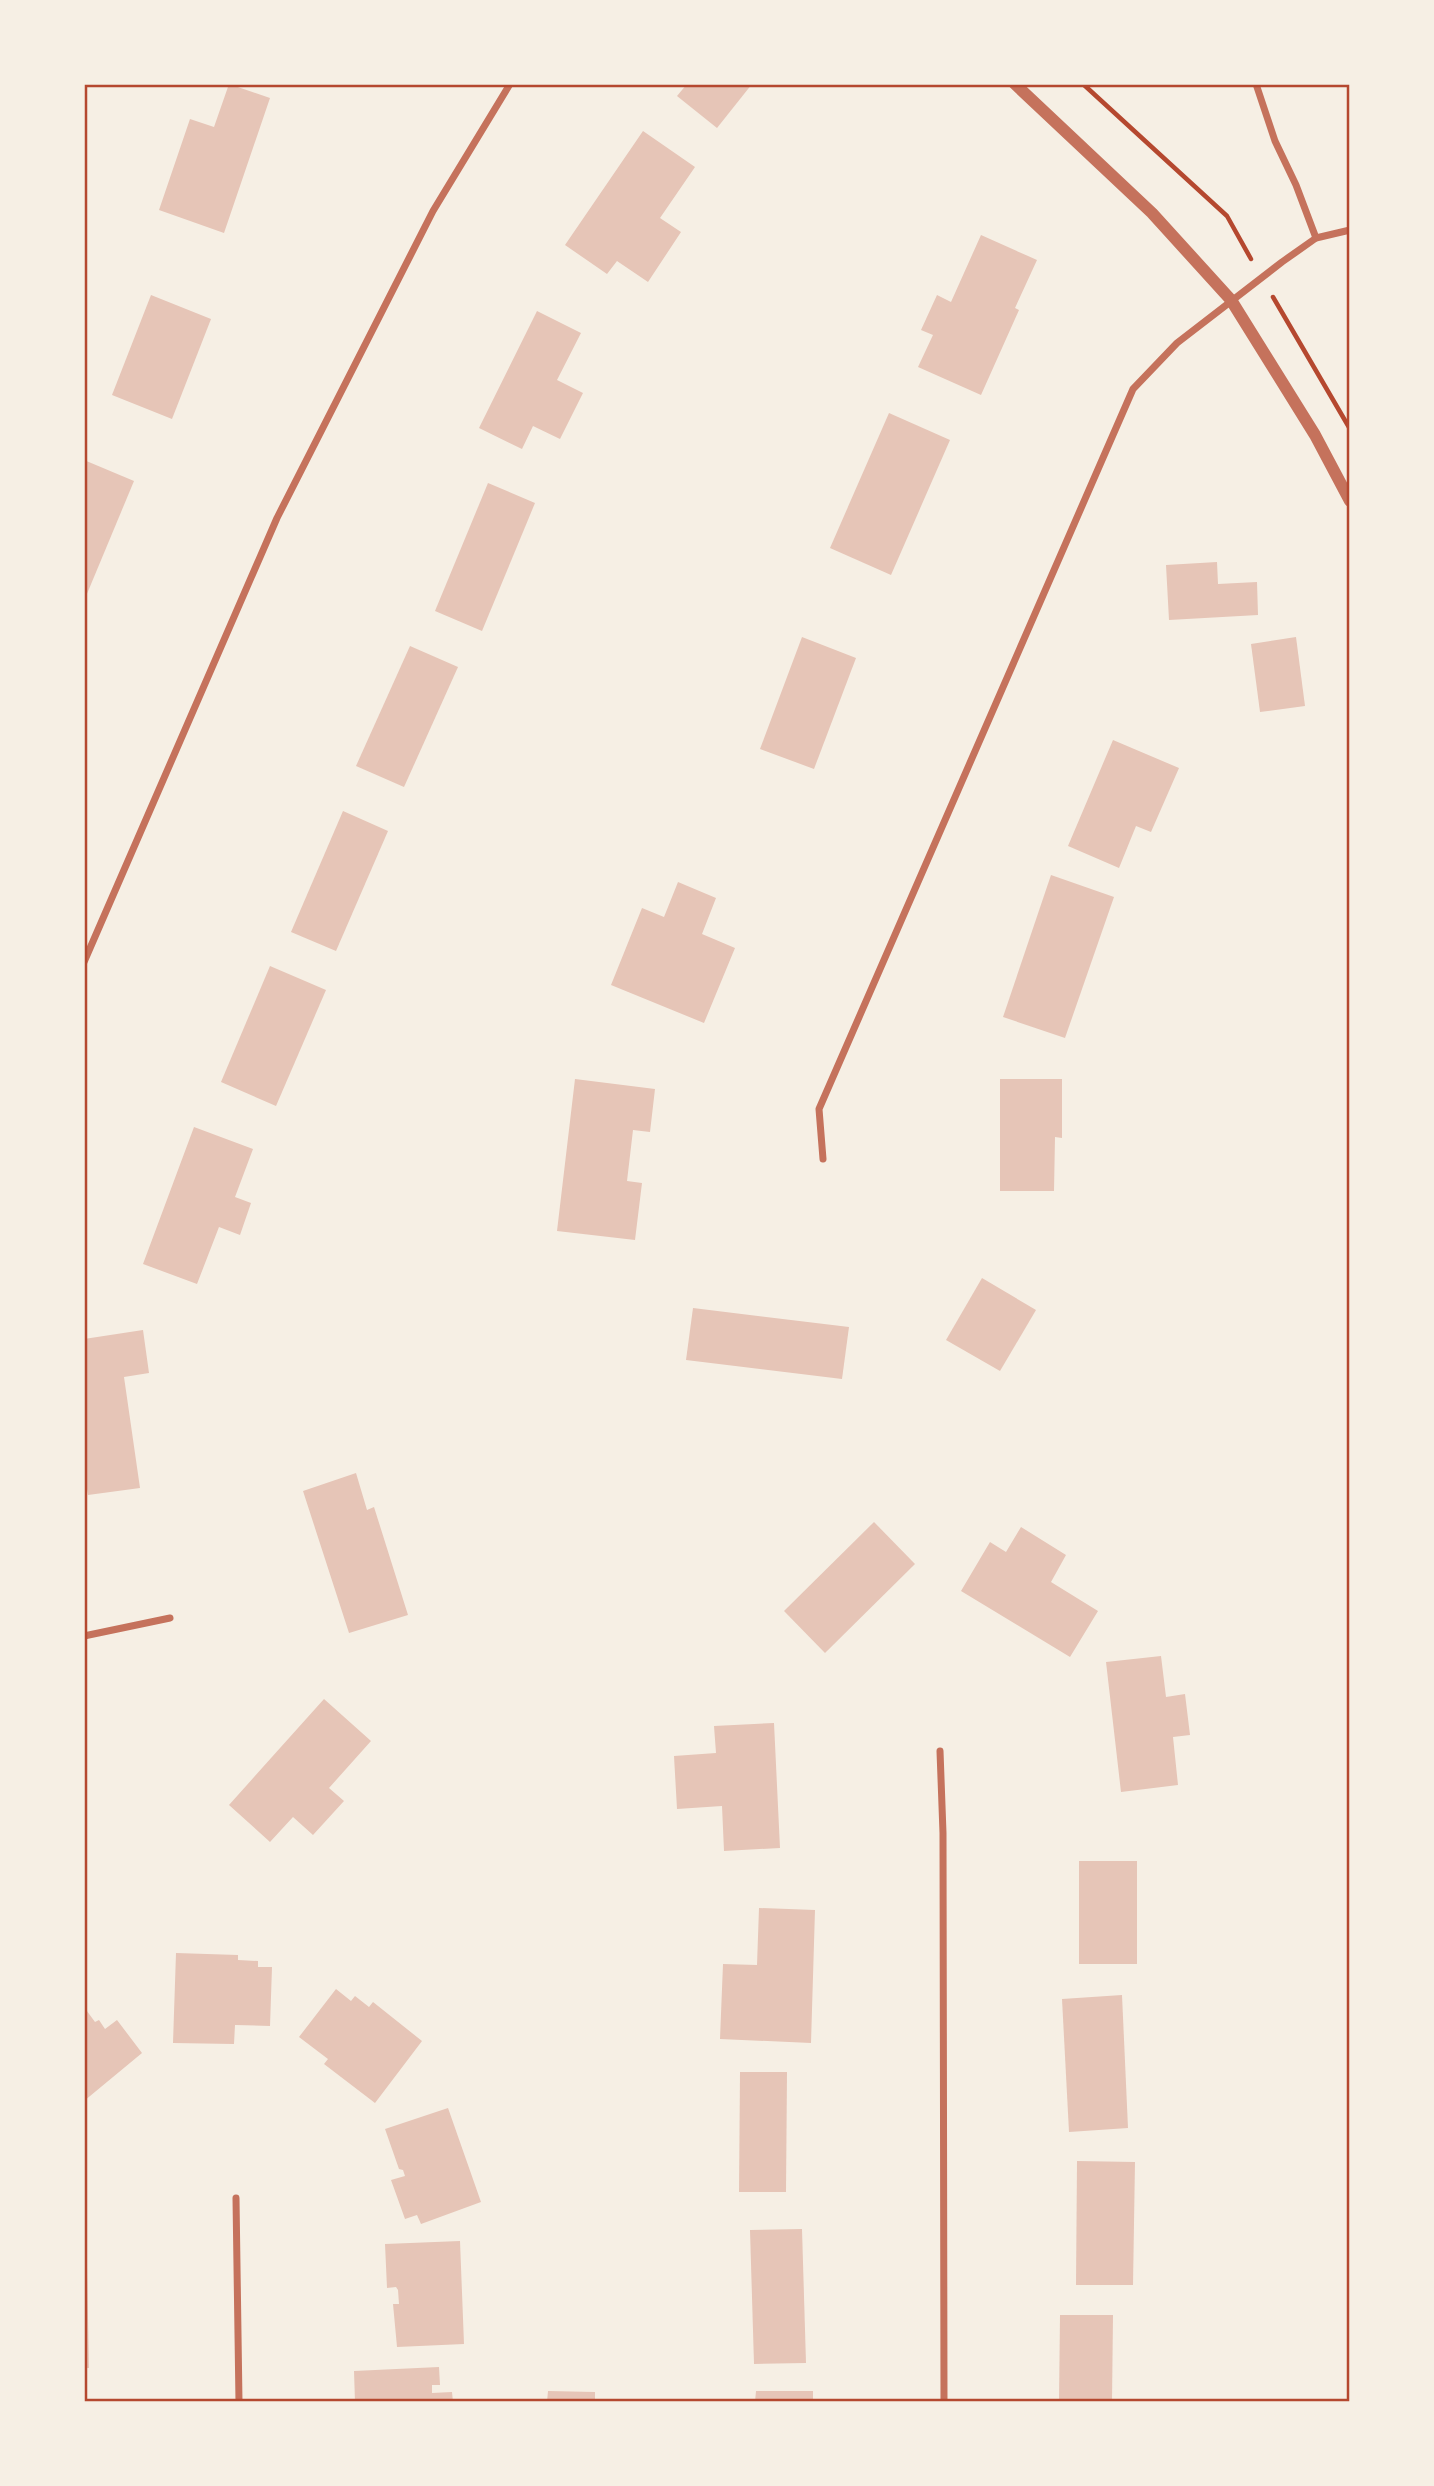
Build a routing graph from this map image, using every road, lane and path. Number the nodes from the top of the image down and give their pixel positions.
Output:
1 (510, 84) edge
2 (1015, 84) edge
3 (1083, 84) edge
4 (1256, 84) edge
5 (1350, 230) edge
6 (1316, 238) junction
7 (1262, 277) junction
8 (1231, 300) junction
9 (1350, 429) edge
10 (1350, 501) edge
11 (84, 962) edge
12 (823, 1159) dead end
13 (170, 1618) dead end
14 (84, 1636) edge
15 (940, 1751) dead end
16 (236, 2198) dead end
17 (239, 2402) edge
18 (944, 2402) edge

1 - 11 street
2 - 8 street
3 - 7 path
4 - 6 street
5 - 6 street
6 - 7 street
7 - 8 street
7 - 9 path
8 - 10 street
8 - 12 street
13 - 14 street
15 - 18 street
16 - 17 street

